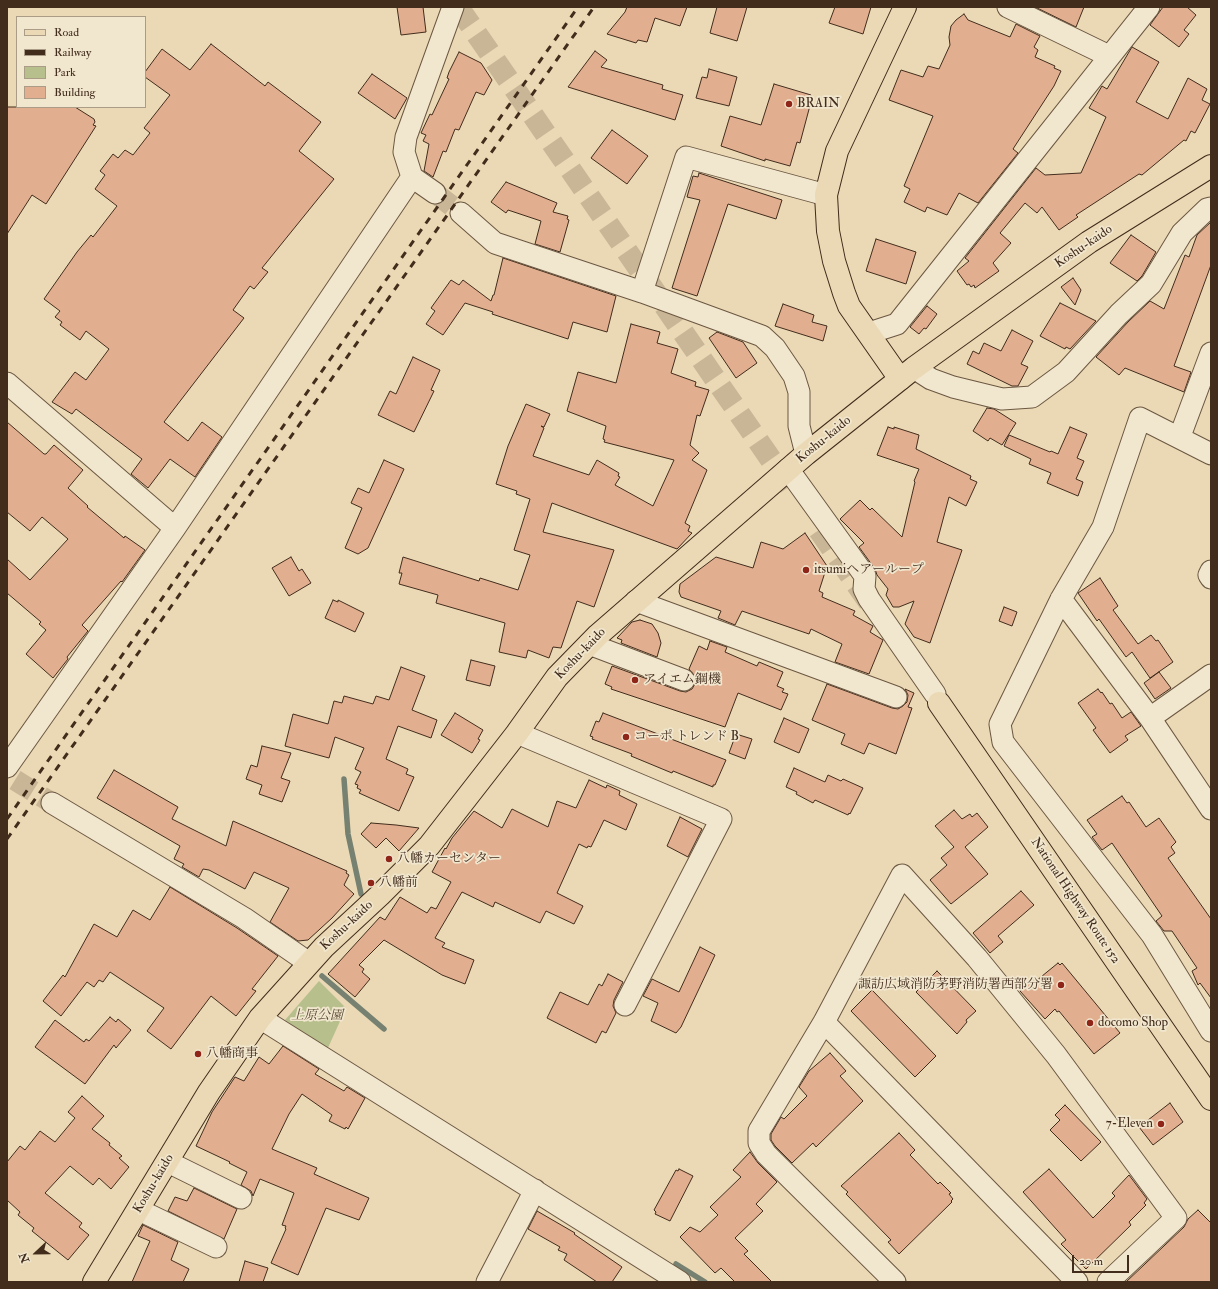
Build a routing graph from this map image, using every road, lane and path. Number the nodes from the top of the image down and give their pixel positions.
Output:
1 (453, 7) edge
2 (905, 7) edge
3 (1008, 7) edge
4 (1149, 7) edge
5 (1109, 56) junction
6 (1211, 166) edge
7 (412, 177) junction
8 (435, 193) tunnel mouth
9 (826, 195) junction
10 (1211, 208) edge
11 (461, 213) tunnel mouth
12 (642, 292) junction
13 (868, 333) junction
14 (1211, 353) edge
15 (907, 373) junction
16 (7, 383) edge
17 (1180, 436) junction
18 (806, 454) junction
19 (1211, 454) edge
20 (788, 469) junction
21 (174, 528) junction
22 (1211, 571) edge
23 (1211, 578) edge
24 (1061, 599) junction
25 (636, 601) junction
26 (589, 644) junction
27 (1211, 675) edge
28 (684, 680) dead end
29 (896, 697) dead end
30 (937, 698) joint
31 (1150, 718) junction
32 (517, 733) junction
33 (10, 774) edge
34 (52, 802) tunnel mouth
35 (1211, 809) edge
36 (309, 963) junction
37 (626, 1005) dead end
38 (260, 1018) junction
39 (824, 1022) junction
40 (1211, 1032) edge
41 (1211, 1099) edge
42 (168, 1162) junction
43 (535, 1190) junction
44 (241, 1198) dead end
45 (139, 1210) junction
46 (216, 1247) dead end
47 (94, 1282) edge
48 (487, 1282) edge
49 (680, 1282) edge
50 (895, 1282) edge
51 (1077, 1282) edge
52 (1108, 1282) edge

1 - 7 street
2 - 9 main road
3 - 5 street
4 - 5 street
5 - 13 street
6 - 15 main road, Koshu-kaido
7 - 8 street
7 - 21 street
9 - 12 street
9 - 13 main road
10 - 15 street
11 - 12 street
12 - 18 street
13 - 15 main road
14 - 17 street
15 - 18 main road, Koshu-kaido
16 - 21 street
17 - 19 street
17 - 24 street
18 - 20 main road, Koshu-kaido
20 - 25 main road, Koshu-kaido
20 - 30 street
21 - 33 street
22 - 23 street
24 - 31 street
24 - 40 street
25 - 26 main road, Koshu-kaido
25 - 29 street
26 - 28 street
26 - 32 main road, Koshu-kaido
27 - 31 street
30 - 41 main road, National Highway Route 152
31 - 35 street
32 - 36 main road, Koshu-kaido
32 - 37 street
34 - 36 street
36 - 38 main road, Koshu-kaido
38 - 42 main road, Koshu-kaido
38 - 43 street
39 - 50 street
39 - 51 street
39 - 52 street
42 - 44 street
42 - 45 main road, Koshu-kaido
43 - 48 street
43 - 49 street
45 - 46 street
45 - 47 main road, Koshu-kaido

